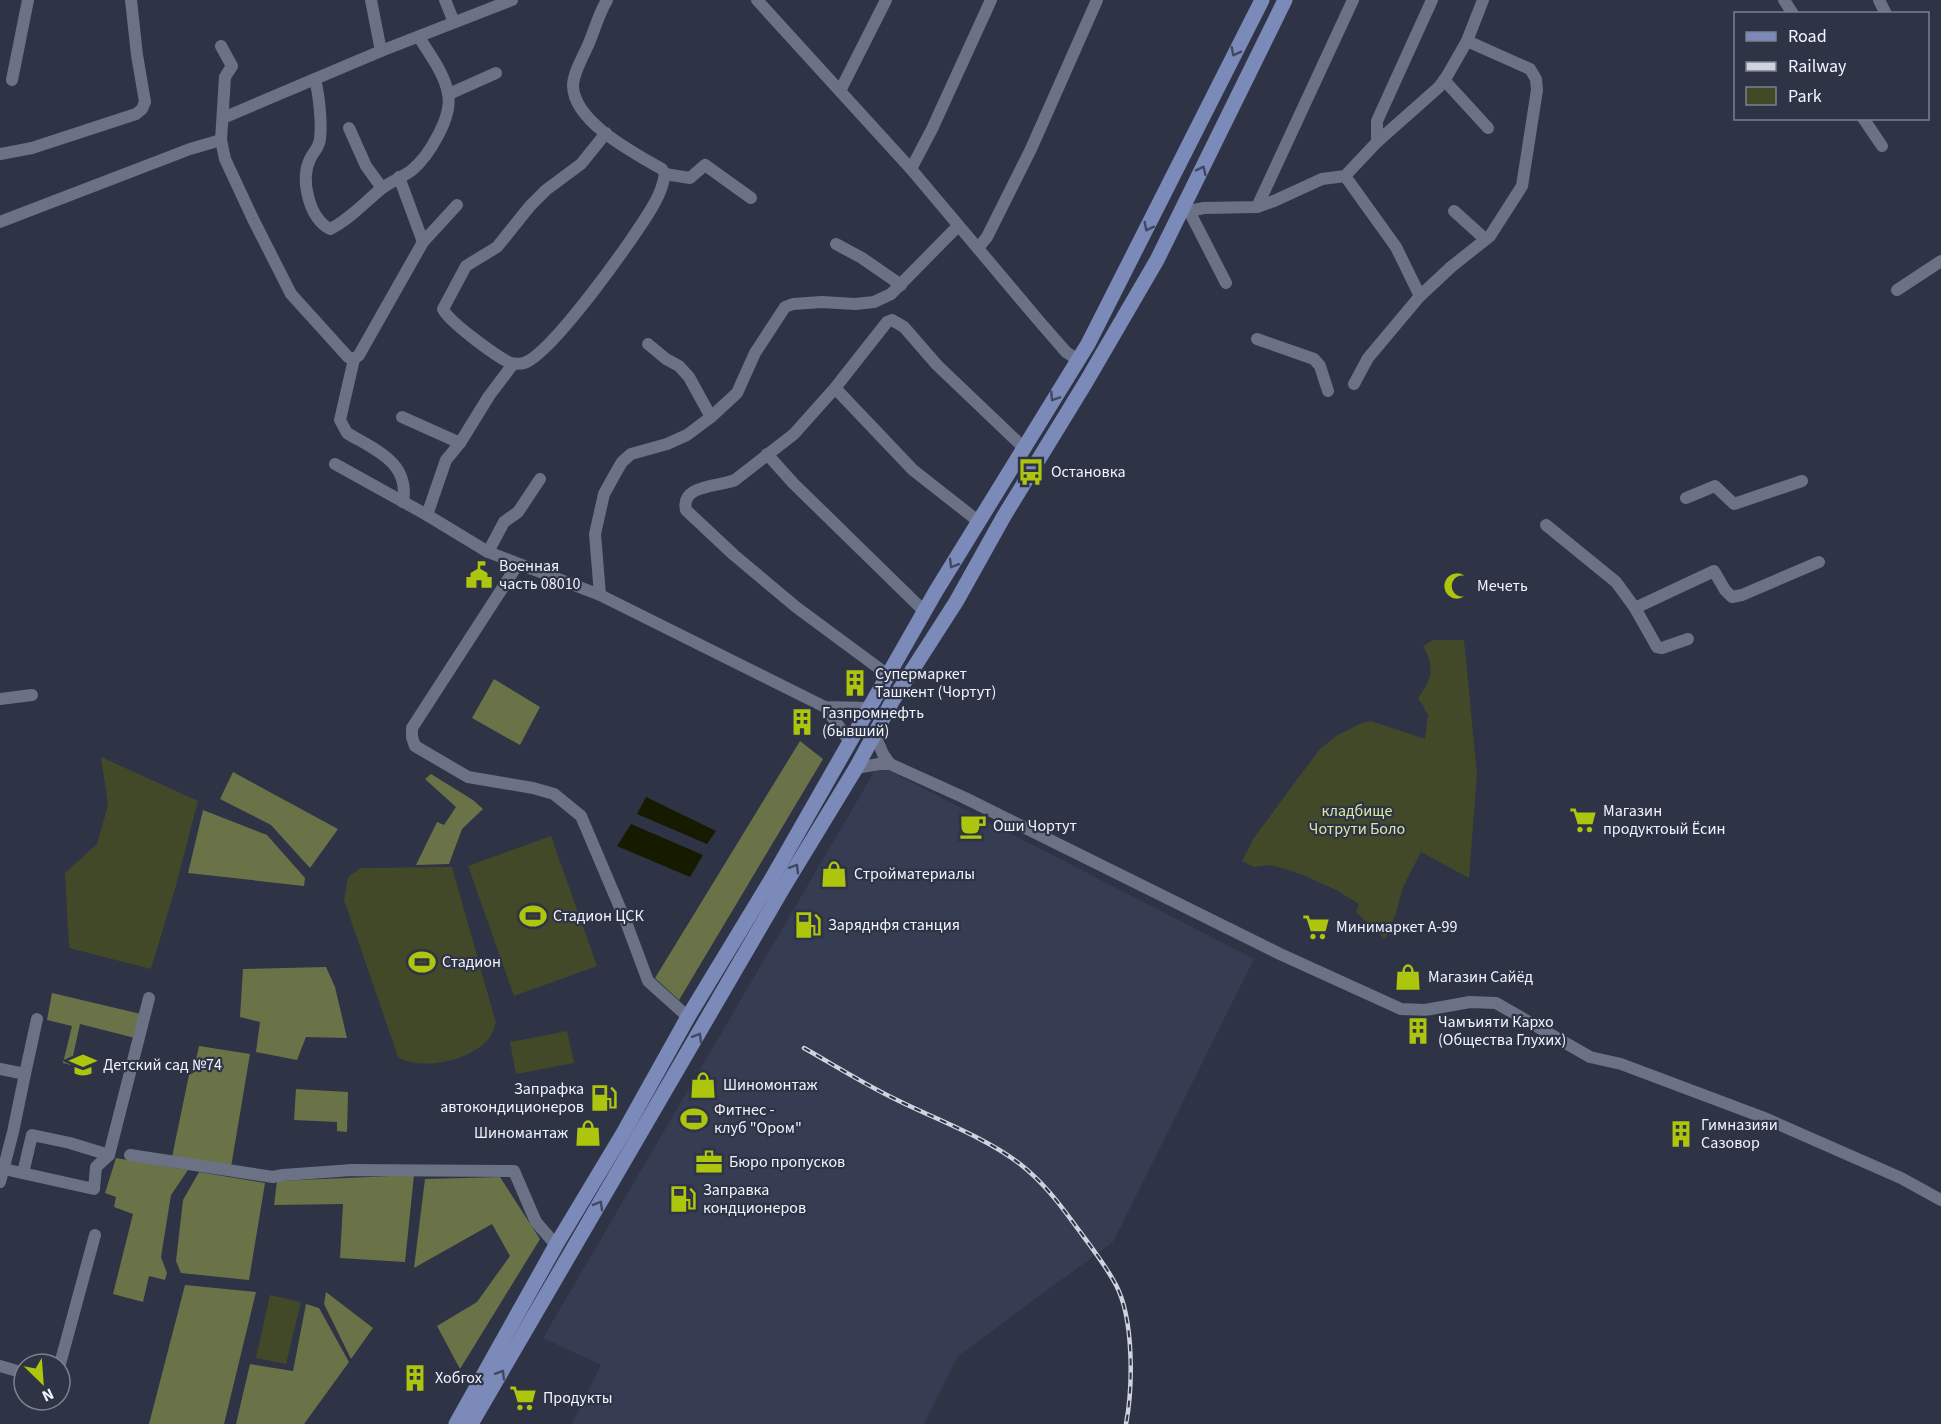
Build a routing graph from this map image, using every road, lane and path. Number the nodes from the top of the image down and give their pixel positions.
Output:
1 (28, 0) edge
2 (130, 0) edge
3 (371, 0) edge
4 (445, 0) edge
5 (512, 0) edge
6 (607, 0) edge
7 (757, 0) edge
8 (886, 0) edge
9 (991, 0) edge
10 (1097, 0) edge
11 (1262, 0) edge
12 (1285, 0) edge
13 (1353, 0) edge
14 (1432, 0) edge
15 (1483, 0) edge
16 (454, 22) junction
17 (419, 37) junction
18 (1467, 41) junction
19 (221, 46) dead end
20 (381, 51) junction
21 (496, 73) dead end
22 (315, 79) junction
23 (12, 80) dead end
24 (1444, 80) junction
25 (840, 91) junction
26 (448, 94) junction
27 (223, 118) junction
28 (1864, 120) edge
29 (350, 128) dead end
30 (1488, 128) dead end
31 (606, 133) junction
32 (221, 140) junction
33 (1377, 142) junction
34 (1882, 146) dead end
35 (0, 154) edge
36 (911, 169) junction
37 (665, 174) junction
38 (1345, 176) junction
39 (399, 177) junction
40 (382, 188) junction
41 (751, 198) dead end
42 (457, 205) dead end
43 (1187, 207) junction
44 (1257, 207) junction
45 (1454, 211) dead end
46 (0, 222) edge
47 (958, 226) junction
48 (1485, 240) junction
49 (423, 242) junction
50 (836, 244) dead end
51 (978, 248) junction
52 (1941, 261) edge
53 (1120, 282) junction
54 (1226, 283) dead end
55 (901, 285) junction
56 (1897, 290) dead end
57 (1138, 292) junction
58 (1420, 296) junction
59 (1257, 339) dead end
60 (648, 344) dead end
61 (354, 359) junction
62 (1078, 360) junction
63 (513, 364) junction
64 (1353, 384) dead end
65 (835, 388) junction
66 (1328, 391) dead end
67 (402, 417) dead end
68 (711, 417) junction
69 (460, 443) junction
70 (1023, 447) junction
71 (767, 454) junction
72 (335, 464) dead end
73 (540, 479) dead end
74 (1802, 482) dead end
75 (1686, 498) dead end
76 (403, 502) junction
77 (427, 515) junction
78 (978, 521) junction
79 (1546, 525) dead end
80 (489, 552) junction
81 (1819, 561) dead end
82 (518, 564) junction
83 (936, 591) junction
84 (600, 595) junction
85 (956, 602) junction
86 (1635, 608) junction
87 (925, 612) junction
88 (1688, 639) dead end
89 (888, 675) junction
90 (32, 695) dead end
91 (0, 699) edge
92 (825, 707) junction
93 (869, 708) junction
94 (875, 735) junction
95 (850, 742) junction
96 (890, 764) junction
97 (856, 768) junction
98 (777, 884) junction
99 (149, 998) dead end
100 (688, 1017) junction
101 (37, 1019) dead end
102 (0, 1069) edge
103 (25, 1074) junction
104 (0, 1128) edge
105 (12, 1136) junction
106 (109, 1155) junction
107 (130, 1155) dead end
108 (4, 1169) junction
109 (23, 1173) junction
110 (0, 1182) edge
111 (1941, 1200) edge
112 (94, 1235) dead end
113 (556, 1245) junction
114 (63, 1352) edge
115 (471, 1418) edge
116 (456, 1424) edge

1 - 23 street
2 - 35 street
3 - 20 street
4 - 16 street
5 - 16 street
6 - 31 street
7 - 25 street
8 - 25 street
9 - 36 street
10 - 51 street
11 -> 53 main road
43 -> 12 main road
13 - 44 street
14 - 33 street
15 - 18 street
16 - 17 street
17 - 20 street
17 - 26 street
18 - 24 street
18 - 48 street
19 - 27 street
20 - 22 street
21 - 26 street
22 - 27 street
22 - 40 street
24 - 30 street
24 - 33 street
25 - 36 street
26 - 39 street
27 - 32 street
28 - 34 street
29 - 40 street
31 - 37 street
31 - 63 street
32 - 46 street
32 - 61 street
33 - 38 street
36 - 47 street
37 - 41 street
37 - 63 street
38 - 44 street
38 - 58 street
39 - 40 street
39 - 49 street
42 - 49 street
43 - 44 street
43 - 54 street
43 - 57 main road
45 - 48 street
47 - 51 street
47 - 55 street
48 - 58 street
49 - 61 street
50 - 55 street
51 - 62 street
52 - 56 street
53 - 57 main road
53 - 62 main road
55 - 68 street
57 - 85 main road
58 - 64 street
59 - 66 street
60 - 68 street
61 - 76 street
62 -> 70 main road
63 - 69 street
65 - 70 street
65 - 71 street
65 - 78 street
67 - 69 street
68 - 84 street
69 - 77 street
70 - 78 main road
71 - 87 street
71 - 89 street
72 - 76 street
73 - 80 street
74 - 75 street
76 - 77 street
77 - 80 street
78 -> 83 main road
79 - 86 street
80 - 82 street
81 - 86 street
82 - 84 street
82 - 100 street
83 - 85 main road
83 - 87 main road
84 - 92 street
85 - 94 main road
86 - 88 street
87 - 89 main road
89 - 93 main road
90 - 91 street
92 - 93 street
92 - 95 street
93 - 95 main road
94 - 96 street
94 - 97 main road
95 - 98 main road
96 - 97 street
96 - 111 street
98 -> 97 main road
98 - 100 main road
115 -> 98 main road
99 - 106 street
100 - 113 main road
101 - 103 street
102 - 103 street
103 - 105 street
104 - 105 street
105 - 108 street
106 - 109 street
106 - 109 street
107 - 113 street
108 - 109 street
108 - 110 street
112 - 114 street
113 - 115 main road
115 - 116 main road

